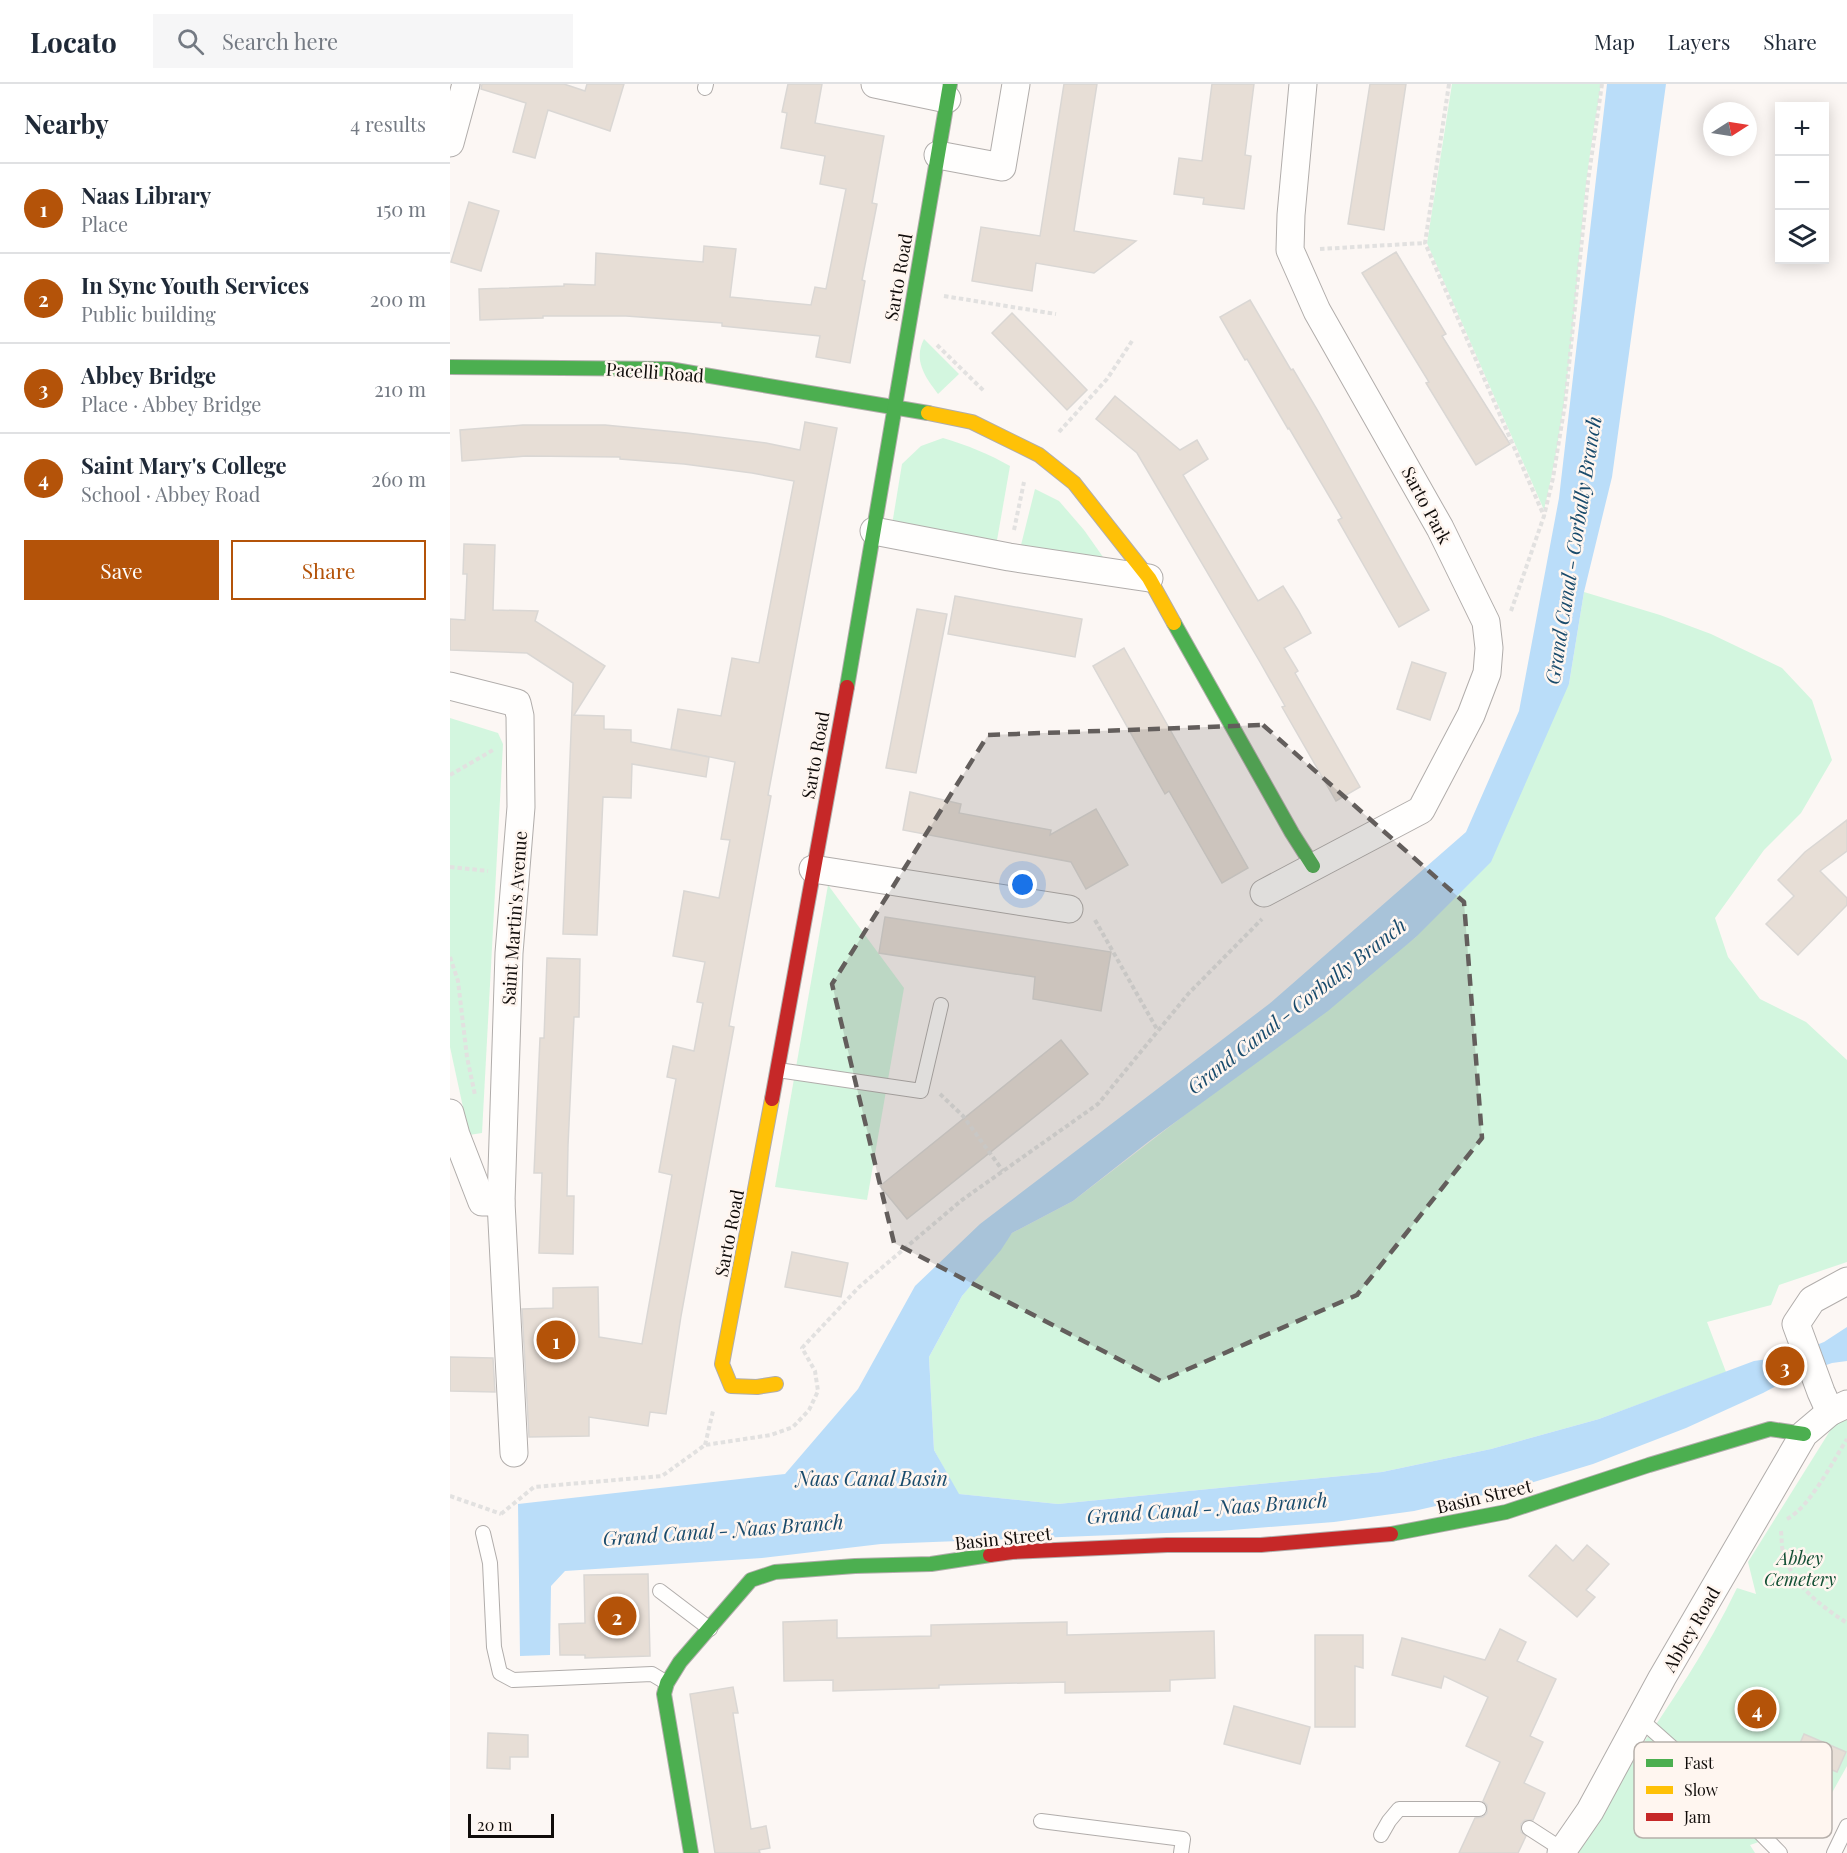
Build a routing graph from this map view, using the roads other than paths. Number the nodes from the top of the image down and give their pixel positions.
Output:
1 (466, 84) edge
2 (875, 84) edge
3 (1016, 84) edge
4 (1303, 84) edge
5 (949, 92) edge
6 (450, 143) edge
7 (939, 155) junction
8 (450, 367) edge
9 (894, 406) junction
10 (874, 531) junction
11 (1149, 578) junction
12 (450, 686) edge
13 (1313, 866) junction
14 (813, 869) junction
15 (1264, 893) dead end
16 (1069, 909) road end
17 (941, 1005) dead end
18 (778, 1070) junction
19 (450, 1113) edge
20 (501, 1202) junction
21 (1847, 1281) edge
22 (776, 1384) dead end
23 (1833, 1402) edge
24 (1804, 1434) junction
25 (514, 1453) dead end
26 (483, 1533) dead end
27 (660, 1591) dead end
28 (710, 1629) junction
29 (667, 1683) junction
30 (1640, 1719) junction
31 (1665, 1742) edge
32 (1479, 1809) dead end
33 (1041, 1821) dead end
34 (1847, 1826) edge
35 (1529, 1828) dead end
36 (1381, 1835) dead end
37 (1764, 1838) edge
38 (1562, 1852) edge
39 (691, 1853) edge
40 (1181, 1853) edge
41 (1779, 1853) edge
42 (1834, 1853) edge

1 - 6 street
2 - 5 street
3 - 7 street
4 - 13 street, Sarto Park
5 - 7 street, Sarto Road
7 - 9 street, Sarto Road
8 - 9 street, Pacelli Road
9 - 10 street, Sarto Road
9 - 11 street
10 - 11 street
10 - 14 street, Sarto Road
11 - 13 street
12 - 20 street, Saint Martin's Avenue
13 - 15 street, Sarto Park
14 - 16 street
14 - 18 street, Sarto Road
17 - 18 lane
18 - 22 street, Sarto Road
19 - 20 street
20 - 25 street, Saint Martin's Avenue
21 - 23 street
23 - 24 street, Abbey Road
24 - 28 street, Basin Street
24 - 30 street, Abbey Road
26 - 29 lane
27 - 28 lane
28 - 29 street, Basin Street
29 - 39 street
30 - 31 lane
30 - 38 street, Abbey Road
32 - 36 lane
33 - 40 lane
34 - 42 lane
35 - 38 lane
37 - 41 lane

